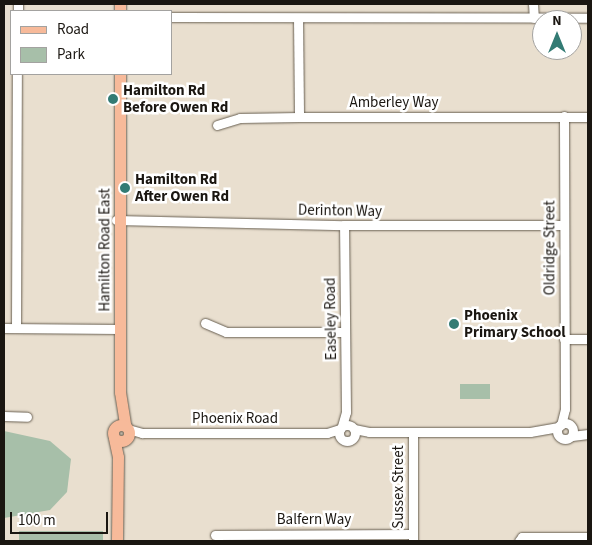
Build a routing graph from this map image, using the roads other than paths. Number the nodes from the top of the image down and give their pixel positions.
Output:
1 (172, 17) edge
2 (298, 18) junction
3 (532, 18) edge
4 (17, 75) edge
5 (115, 75) edge
6 (120, 75) edge
7 (564, 116) junction
8 (299, 117) junction
9 (588, 117) edge
10 (217, 125) dead end
11 (118, 220) junction
12 (344, 225) junction
13 (564, 225) junction
14 (205, 322) dead end
15 (4, 328) edge
16 (16, 328) junction
17 (117, 329) junction
18 (345, 332) junction
19 (564, 339) junction
20 (588, 339) edge
21 (346, 412) junction
22 (4, 416) edge
23 (27, 417) dead end
24 (567, 428) junction
25 (125, 431) junction
26 (341, 431) junction
27 (353, 431) junction
28 (530, 432) junction
29 (413, 433) junction
30 (588, 433) edge
31 (118, 457) junction
32 (215, 535) dead end
33 (588, 537) edge
34 (413, 538) edge
35 (117, 541) edge
36 (519, 541) edge

1 - 2 street
2 - 3 street
2 - 8 street
4 - 16 street
5 - 11 main road, Hamilton Road East
6 - 11 main road, Hamilton Road East
7 - 8 street, Amberley Way
7 - 9 street, Amberley Way
7 - 13 street, Oldridge Street
8 - 10 street, Amberley Way
11 - 12 street, Derinton Way
11 - 17 main road, Hamilton Road East
12 - 13 street, Derinton Way
12 - 18 street, Easeley Road
13 - 19 street, Oldridge Street
14 - 18 street
15 - 16 street
16 - 17 street
17 - 25 main road, Hamilton Road East
18 - 21 street, Easeley Road
19 - 20 street
19 - 24 street, Oldridge Street
21 - 26 street, Easeley Road
21 - 27 street, Easeley Road
22 - 23 street
24 - 28 street
24 - 28 street
24 - 30 street
25 - 26 street, Phoenix Road
25 - 31 main road
25 - 31 main road
26 - 27 street
26 - 27 street
27 - 29 street
28 - 29 street
29 - 34 street, Sussex Street
31 - 35 main road
32 - 34 street, Balfern Way
33 - 36 street

